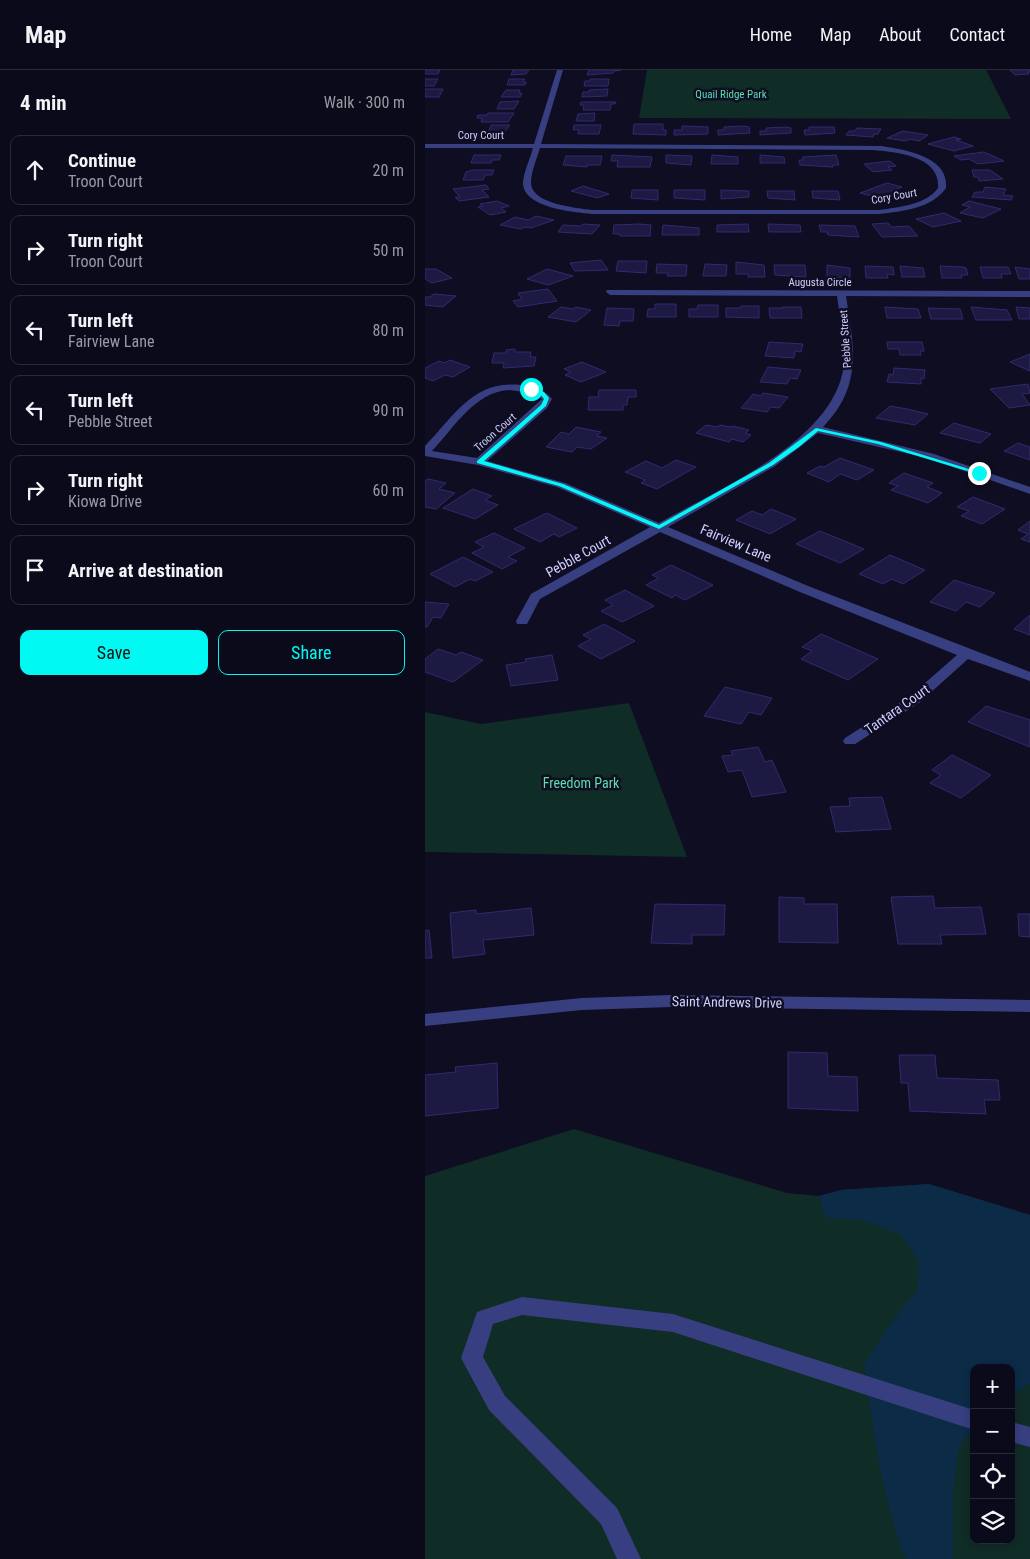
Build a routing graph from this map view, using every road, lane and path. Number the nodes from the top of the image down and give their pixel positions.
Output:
1 (560, 70) edge
2 (425, 146) edge
3 (537, 146) junction
4 (610, 292) dead end
5 (841, 293) junction
6 (1030, 294) edge
7 (816, 429) junction
8 (425, 453) edge
9 (479, 462) junction
10 (1030, 491) edge
11 (659, 527) junction
12 (522, 621) dead end
13 (966, 654) junction
14 (1030, 678) edge
15 (850, 741) dead end
16 (1030, 1006) edge
17 (425, 1020) edge
18 (970, 1419) edge
19 (1015, 1433) edge
20 (1030, 1437) edge
21 (629, 1559) edge

1 - 3 street
2 - 3 street, Cory Court
3 - 3 street, Cory Court
4 - 5 street, Augusta Circle
5 - 6 street, Augusta Circle
5 - 7 street, Pebble Street
7 - 10 street
7 - 11 street, Pebble Street
8 - 9 street, Fairview Lane
8 - 9 street, Troon Court
9 - 11 street, Fairview Lane
11 - 12 street, Pebble Court
11 - 13 street, Fairview Lane
13 - 14 street, Fairview Lane
13 - 15 street, Tantara Court
16 - 17 street, Saint Andrews Drive
18 - 21 street
19 - 20 street

